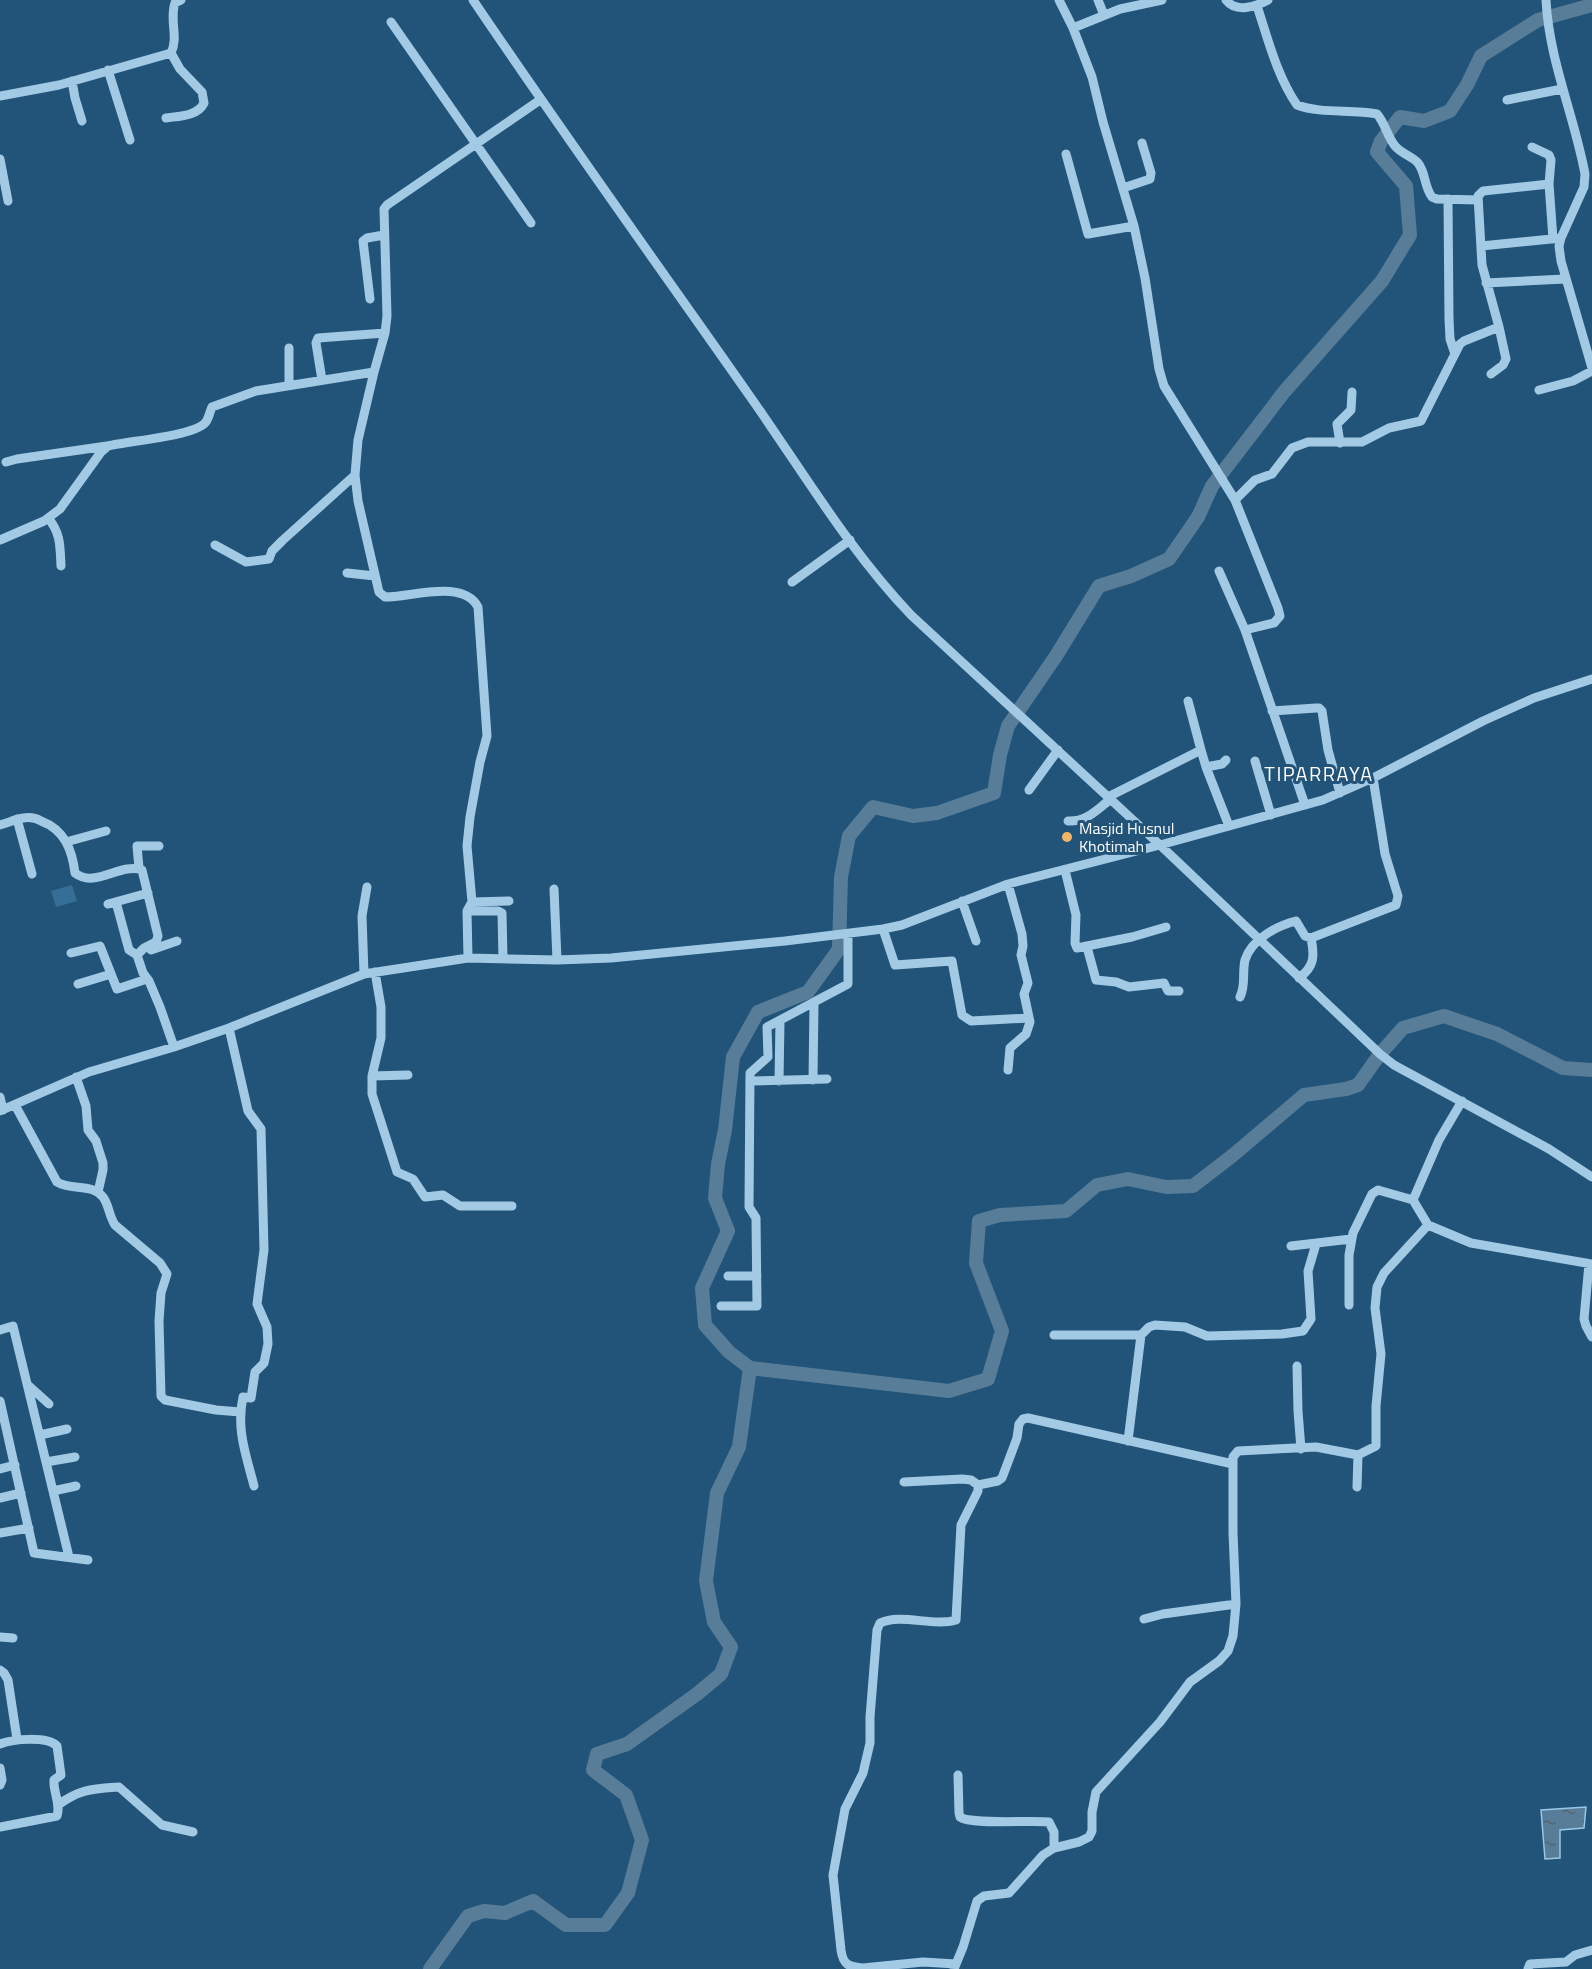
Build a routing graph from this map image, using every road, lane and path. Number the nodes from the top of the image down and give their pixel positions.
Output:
1 (181, 0) edge
2 (473, 0) edge
3 (1059, 0) edge
4 (1098, 0) edge
5 (1162, 0) edge
6 (1226, 0) edge
7 (1268, 0) edge
8 (1546, 2) edge
9 (1257, 6) junction
10 (1104, 15) junction
11 (392, 22) dead end
12 (1073, 28) junction
13 (171, 53) junction
14 (108, 70) junction
15 (72, 81) junction
16 (1562, 89) junction
17 (0, 96) edge
18 (540, 99) junction
19 (1507, 100) dead end
20 (166, 118) dead end
21 (82, 120) dead end
22 (130, 140) dead end
23 (478, 143) junction
24 (1142, 143) dead end
25 (1532, 147) dead end
26 (1066, 154) dead end
27 (0, 159) edge
28 (1549, 183) junction
29 (1123, 188) junction
30 (1448, 199) junction
31 (1478, 200) junction
32 (8, 201) dead end
33 (531, 223) dead end
34 (1134, 226) junction
35 (384, 235) junction
36 (1557, 238) junction
37 (1481, 246) junction
38 (1565, 279) junction
39 (1486, 283) junction
40 (370, 299) dead end
41 (1499, 327) junction
42 (385, 333) junction
43 (289, 348) dead end
44 (1455, 354) junction
45 (1592, 369) edge
46 (374, 372) junction
47 (1491, 374) dead end
48 (322, 380) junction
49 (289, 385) junction
50 (1539, 390) dead end
51 (1352, 392) dead end
52 (1340, 443) junction
53 (108, 446) junction
54 (6, 462) dead end
55 (355, 475) junction
56 (1235, 500) junction
57 (48, 518) junction
58 (0, 540) edge
59 (850, 540) junction
60 (214, 545) dead end
61 (61, 566) dead end
62 (1219, 571) dead end
63 (347, 573) dead end
64 (375, 576) junction
65 (792, 582) dead end
66 (1245, 630) junction
67 (1592, 679) edge
68 (1188, 701) dead end
69 (1272, 711) junction
70 (1058, 750) junction
71 (1202, 750) junction
72 (1226, 760) dead end
73 (1255, 761) dead end
74 (1206, 767) junction
75 (1373, 778) junction
76 (1029, 790) dead end
77 (1340, 794) junction
78 (1110, 798) junction
79 (1305, 805) junction
80 (1271, 815) junction
81 (17, 819) junction
82 (1068, 821) dead end
83 (0, 825) edge
84 (1229, 826) junction
85 (106, 831) dead end
86 (66, 842) junction
87 (1160, 845) junction
88 (159, 846) dead end
89 (139, 868) junction
90 (1065, 870) junction
91 (32, 874) dead end
92 (1008, 884) junction
93 (367, 887) dead end
94 (554, 889) dead end
95 (148, 893) junction
96 (508, 901) dead end
97 (962, 901) junction
98 (470, 907) junction
99 (1166, 927) dead end
100 (883, 929) junction
101 (846, 934) junction
102 (1311, 938) junction
103 (1258, 939) junction
104 (177, 941) dead end
105 (976, 941) dead end
106 (1088, 946) junction
107 (70, 953) dead end
108 (137, 955) junction
109 (468, 958) junction
110 (503, 959) junction
111 (557, 960) junction
112 (375, 972) junction
113 (111, 974) junction
114 (363, 974) junction
115 (1299, 978) junction
116 (147, 979) junction
117 (78, 984) dead end
118 (1179, 991) dead end
119 (1240, 997) dead end
120 (814, 1003) junction
121 (1029, 1018) junction
122 (780, 1021) junction
123 (229, 1028) junction
124 (174, 1047) junction
125 (1008, 1070) dead end
126 (408, 1075) dead end
127 (372, 1076) junction
128 (76, 1077) junction
129 (827, 1079) dead end
130 (813, 1080) junction
131 (750, 1081) junction
132 (779, 1081) junction
133 (0, 1097) edge
134 (1462, 1101) junction
135 (15, 1105) junction
136 (2, 1111) edge
137 (1592, 1177) edge
138 (98, 1192) junction
139 (1413, 1200) junction
140 (512, 1206) dead end
141 (1428, 1225) junction
142 (1351, 1239) junction
143 (1316, 1244) junction
144 (1291, 1246) dead end
145 (1590, 1264) edge
146 (728, 1276) dead end
147 (757, 1276) junction
148 (1349, 1305) dead end
149 (721, 1306) dead end
150 (0, 1330) edge
151 (1054, 1335) dead end
152 (1142, 1335) junction
153 (1592, 1337) edge
154 (1297, 1366) dead end
155 (29, 1386) junction
156 (60, 1402) dead end
157 (49, 1404) junction
158 (1, 1406) edge
159 (34, 1408) junction
160 (240, 1412) junction
161 (68, 1429) dead end
162 (40, 1435) junction
163 (4, 1438) edge
164 (1128, 1441) junction
165 (1301, 1449) junction
166 (1359, 1455) junction
167 (75, 1457) dead end
168 (46, 1462) junction
169 (1233, 1464) junction
170 (15, 1466) junction
171 (0, 1469) edge
172 (904, 1482) dead end
173 (978, 1485) junction
174 (76, 1486) dead end
175 (254, 1486) dead end
176 (1357, 1487) dead end
177 (53, 1491) junction
178 (21, 1493) junction
179 (0, 1498) edge
180 (29, 1528) junction
181 (0, 1533) edge
182 (69, 1557) junction
183 (88, 1560) dead end
184 (1236, 1604) junction
185 (1144, 1619) dead end
186 (0, 1637) edge
187 (13, 1638) dead end
188 (0, 1670) edge
189 (17, 1739) junction
190 (0, 1744) edge
191 (0, 1768) edge
192 (958, 1775) dead end
193 (0, 1785) edge
194 (58, 1805) junction
195 (0, 1827) edge
196 (193, 1832) dead end
197 (1054, 1848) junction
198 (1592, 1950) edge
199 (955, 1966) edge
200 (1566, 1966) edge
201 (1528, 1969) edge

1 - 13 street
2 - 18 street
3 - 12 street
4 - 10 street
5 - 10 street
6 - 9 street
7 - 9 street
8 - 16 street
9 - 30 street
10 - 12 street
11 - 23 street
12 - 29 street
13 - 14 street
13 - 20 street
14 - 15 street
14 - 22 street
15 - 17 street
15 - 21 street
16 - 19 street
16 - 36 street
18 - 23 street
18 - 59 street
23 - 33 street
23 - 35 street
24 - 29 street
25 - 28 street
26 - 34 street
27 - 32 street
28 - 31 street
28 - 36 street
29 - 34 street
30 - 31 street
30 - 44 street
31 - 37 street
34 - 56 street
35 - 40 street
35 - 42 street
36 - 37 street
36 - 38 street
37 - 39 street
38 - 39 street
38 - 45 street
39 - 41 street
41 - 44 street
41 - 47 street
42 - 46 street
42 - 48 street
43 - 49 street
44 - 52 street
45 - 50 street
46 - 48 street
46 - 55 street
48 - 49 street
49 - 53 street
51 - 52 street
52 - 56 street
53 - 54 street
53 - 57 street
55 - 60 street
55 - 64 street
56 - 66 street
57 - 58 street
57 - 61 street
59 - 65 street
59 - 70 street
62 - 66 street
63 - 64 street
64 - 98 street
66 - 69 street
67 - 75 street
68 - 71 street
69 - 77 street
69 - 79 street
70 - 76 street
70 - 78 street
71 - 74 street
71 - 78 street
72 - 74 street
73 - 80 street
74 - 84 street
75 - 77 street
75 - 102 street
77 - 79 street
78 - 82 street
78 - 87 street
79 - 80 street
80 - 84 street
81 - 83 street
81 - 86 street
81 - 91 street
84 - 87 street
85 - 86 street
86 - 89 street
87 - 90 street
87 - 103 street
88 - 89 street
89 - 95 street
90 - 92 street
90 - 106 street
92 - 97 street
92 - 121 street
93 - 114 street
94 - 111 street
95 - 108 street
95 - 108 street
96 - 98 street
97 - 100 street
97 - 105 street
98 - 109 street
98 - 110 street
99 - 106 street
100 - 101 street
100 - 121 street
101 - 111 street
101 - 120 street
102 - 103 street
102 - 115 street
103 - 115 street
103 - 119 street
104 - 108 street
106 - 118 street
107 - 113 street
108 - 116 street
109 - 110 street
109 - 112 street
110 - 111 street
112 - 114 street
112 - 127 street
113 - 116 street
113 - 117 street
114 - 123 street
115 - 134 street
116 - 124 street
120 - 122 street
120 - 130 street
121 - 125 street
122 - 131 street
122 - 132 street
123 - 124 street
123 - 160 street
124 - 128 street
126 - 127 street
127 - 140 street
128 - 135 street
128 - 138 street
129 - 130 street
130 - 132 street
131 - 132 street
131 - 147 street
133 - 136 street
134 - 137 street
134 - 139 street
135 - 136 street
135 - 138 street
138 - 160 street
139 - 141 street
139 - 142 street
141 - 145 street
141 - 166 street
142 - 143 street
142 - 148 street
143 - 144 street
143 - 152 street
145 - 153 street
146 - 147 street
147 - 149 street
150 - 155 street
151 - 152 street
152 - 164 street
154 - 165 street
155 - 157 street
155 - 159 street
156 - 157 street
157 - 159 street
158 - 163 street
159 - 162 street
160 - 175 street
161 - 162 street
162 - 168 street
163 - 170 street
164 - 169 street
164 - 173 street
165 - 166 street
165 - 169 street
166 - 176 street
167 - 168 street
168 - 177 street
169 - 184 street
170 - 171 street
170 - 178 street
172 - 173 street
173 - 199 street
174 - 177 street
177 - 182 street
178 - 179 street
178 - 180 street
180 - 181 street
180 - 182 street
182 - 183 street
184 - 185 street
184 - 197 street
186 - 187 street
188 - 189 street
189 - 190 street
189 - 194 street
191 - 193 street
192 - 197 street
194 - 195 street
194 - 196 street
197 - 199 street
198 - 200 street
200 - 201 street

